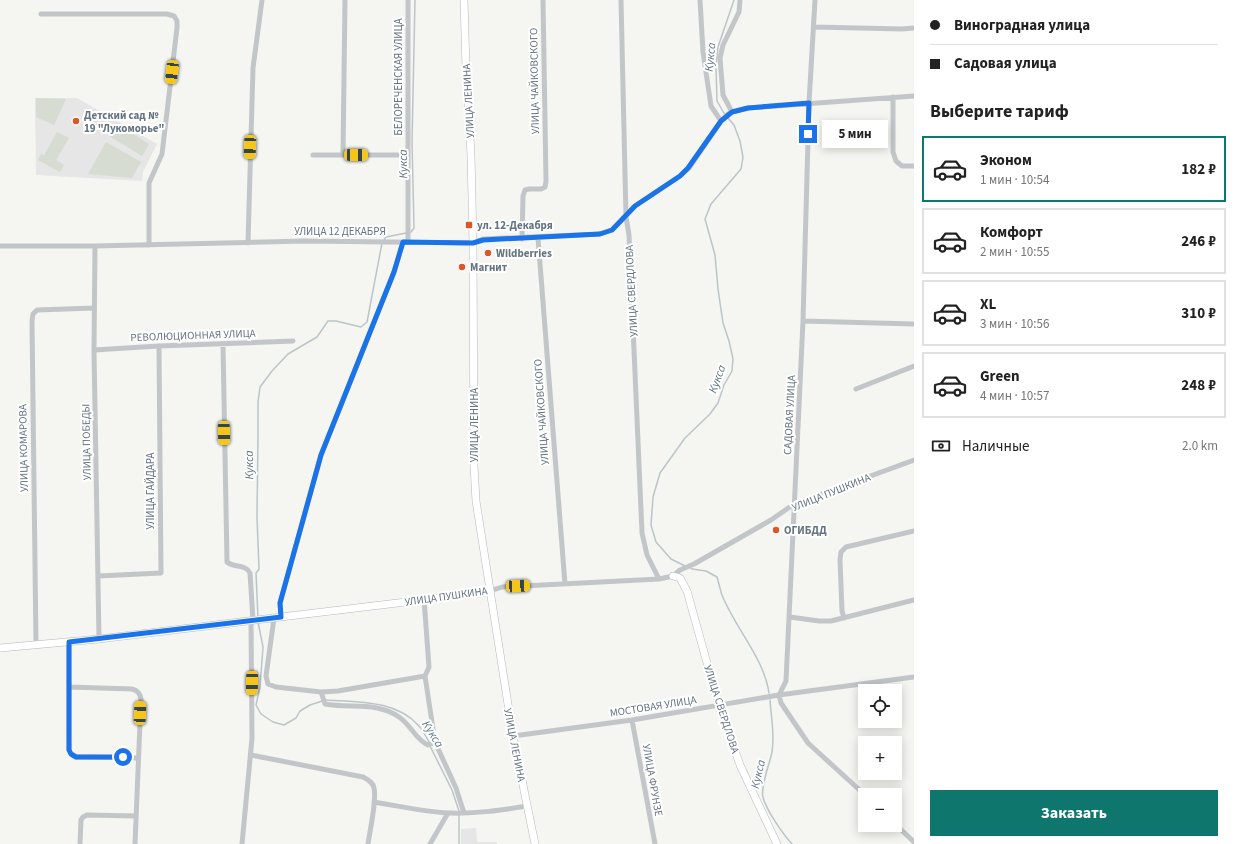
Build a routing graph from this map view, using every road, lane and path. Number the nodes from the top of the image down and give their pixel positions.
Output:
1 (262, 0) edge
2 (345, 0) edge
3 (408, 0) edge
4 (464, 0) edge
5 (543, 0) edge
6 (621, 0) edge
7 (700, 0) edge
8 (740, 0) edge
9 (815, 0) edge
10 (41, 14) dead end
11 (814, 27) junction
12 (914, 28) edge
13 (914, 96) edge
14 (893, 97) junction
15 (809, 103) junction
16 (730, 113) junction
17 (722, 119) junction
18 (313, 155) dead end
19 (343, 155) junction
20 (407, 155) junction
21 (914, 166) edge
22 (626, 217) junction
23 (538, 238) junction
24 (522, 239) junction
25 (406, 242) junction
26 (248, 243) junction
27 (473, 243) junction
28 (149, 245) junction
29 (0, 246) edge
30 (95, 246) junction
31 (94, 308) junction
32 (803, 321) junction
33 (914, 324) edge
34 (293, 341) dead end
35 (223, 344) junction
36 (159, 346) junction
37 (94, 350) junction
38 (914, 366) edge
39 (856, 389) dead end
40 (914, 460) edge
41 (794, 504) junction
42 (914, 530) edge
43 (98, 576) junction
44 (673, 576) junction
45 (659, 579) junction
46 (565, 584) junction
47 (490, 591) junction
48 (424, 599) junction
49 (914, 600) edge
50 (278, 617) junction
51 (790, 617) junction
52 (844, 618) junction
53 (256, 619) junction
54 (99, 639) junction
55 (69, 642) junction
56 (36, 645) junction
57 (0, 648) edge
58 (425, 676) junction
59 (914, 677) edge
60 (69, 687) junction
61 (321, 692) junction
62 (779, 695) junction
63 (719, 706) junction
64 (632, 720) junction
65 (512, 736) junction
66 (431, 743) junction
67 (251, 755) junction
68 (138, 758) junction
69 (858, 788) edge
70 (374, 802) junction
71 (527, 806) junction
72 (448, 813) junction
73 (461, 813) junction
74 (136, 816) junction
75 (902, 831) edge
76 (914, 842) edge
77 (80, 844) edge
78 (135, 844) edge
79 (242, 844) edge
80 (368, 844) edge
81 (430, 844) edge
82 (535, 844) edge
83 (655, 844) edge
84 (777, 844) edge

1 - 26 street
2 - 19 street
3 - 20 street, БЕЛОРЕЧЕНСКАЯ УЛИЦА
4 - 27 street, УЛИЦА ЛЕНИНА
5 - 24 street, УЛИЦА ЧАЙКОВСКОГО
6 - 22 street, УЛИЦА СВЕРДЛОВА
7 - 17 street
8 - 16 street
9 - 11 street, САДОВАЯ УЛИЦА
10 - 28 street
11 - 12 street
11 - 15 street, САДОВАЯ УЛИЦА
13 - 14 street
14 - 15 street
14 - 21 street
15 - 16 street
15 - 32 street, САДОВАЯ УЛИЦА
16 - 17 street, УЛИЦА 12 ДЕКАБРЯ
17 - 22 street, УЛИЦА 12 ДЕКАБРЯ
18 - 19 street
19 - 20 street
20 - 25 street, БЕЛОРЕЧЕНСКАЯ УЛИЦА
22 - 23 street, УЛИЦА 12 ДЕКАБРЯ
22 - 45 street, УЛИЦА СВЕРДЛОВА
23 - 24 street, УЛИЦА 12 ДЕКАБРЯ
23 - 46 street, УЛИЦА ЧАЙКОВСКОГО
24 - 27 street, УЛИЦА 12 ДЕКАБРЯ
25 - 26 street, УЛИЦА 12 ДЕКАБРЯ
25 - 27 street, УЛИЦА 12 ДЕКАБРЯ
25 - 50 street, БЕЛОРЕЧЕНСКАЯ УЛИЦА
26 - 28 street, УЛИЦА 12 ДЕКАБРЯ
27 - 47 street, УЛИЦА ЛЕНИНА
28 - 30 street, УЛИЦА 12 ДЕКАБРЯ
29 - 30 street, УЛИЦА 12 ДЕКАБРЯ
30 - 31 street, УЛИЦА ПОБЕДЫ
31 - 37 street, УЛИЦА ПОБЕДЫ
31 - 56 street, УЛИЦА КОМАРОВА
32 - 33 street
32 - 41 street, САДОВАЯ УЛИЦА
34 - 35 street, РЕВОЛЮЦИОННАЯ УЛИЦА
35 - 36 street, РЕВОЛЮЦИОННАЯ УЛИЦА
35 - 53 street
36 - 37 street, РЕВОЛЮЦИОННАЯ УЛИЦА
36 - 43 street, УЛИЦА ГАЙДАРА
37 - 43 street, УЛИЦА ПОБЕДЫ
38 - 39 street
40 - 41 street, УЛИЦА ПУШКИНА
41 - 44 street, УЛИЦА ПУШКИНА
41 - 51 street, САДОВАЯ УЛИЦА
42 - 52 street
43 - 54 street, УЛИЦА ПОБЕДЫ
44 - 45 street, УЛИЦА ПУШКИНА
44 - 63 street, УЛИЦА СВЕРДЛОВА
45 - 46 street, УЛИЦА ПУШКИНА
46 - 47 street, УЛИЦА ПУШКИНА
47 - 48 street, УЛИЦА ПУШКИНА
47 - 65 street, УЛИЦА ЛЕНИНА
48 - 50 street, УЛИЦА ПУШКИНА
48 - 58 street
49 - 52 street
50 - 53 street, УЛИЦА ПУШКИНА
50 - 61 street, БЕЛОРЕЧЕНСКАЯ УЛИЦА
51 - 52 street
51 - 62 street, САДОВАЯ УЛИЦА
53 - 54 street, УЛИЦА ПУШКИНА
53 - 67 street
54 - 55 street, УЛИЦА ПУШКИНА
55 - 56 street, УЛИЦА ПУШКИНА
55 - 60 street
56 - 57 street, УЛИЦА ПУШКИНА
58 - 61 street
58 - 66 street
59 - 62 street, МОСТОВАЯ УЛИЦА
60 - 68 street
60 - 68 street
61 - 66 street
62 - 63 street, МОСТОВАЯ УЛИЦА
62 - 69 street
63 - 64 street, МОСТОВАЯ УЛИЦА
63 - 84 street, УЛИЦА СВЕРДЛОВА
64 - 65 street, МОСТОВАЯ УЛИЦА
64 - 83 street, УЛИЦА ФРУНЗЕ
65 - 71 street, УЛИЦА ЛЕНИНА
66 - 73 street
67 - 70 street
67 - 79 street
68 - 74 street
70 - 72 street
70 - 80 street
71 - 73 street
71 - 82 street, УЛИЦА ЛЕНИНА
72 - 73 street
72 - 81 street
74 - 77 street
74 - 78 street
75 - 76 street

